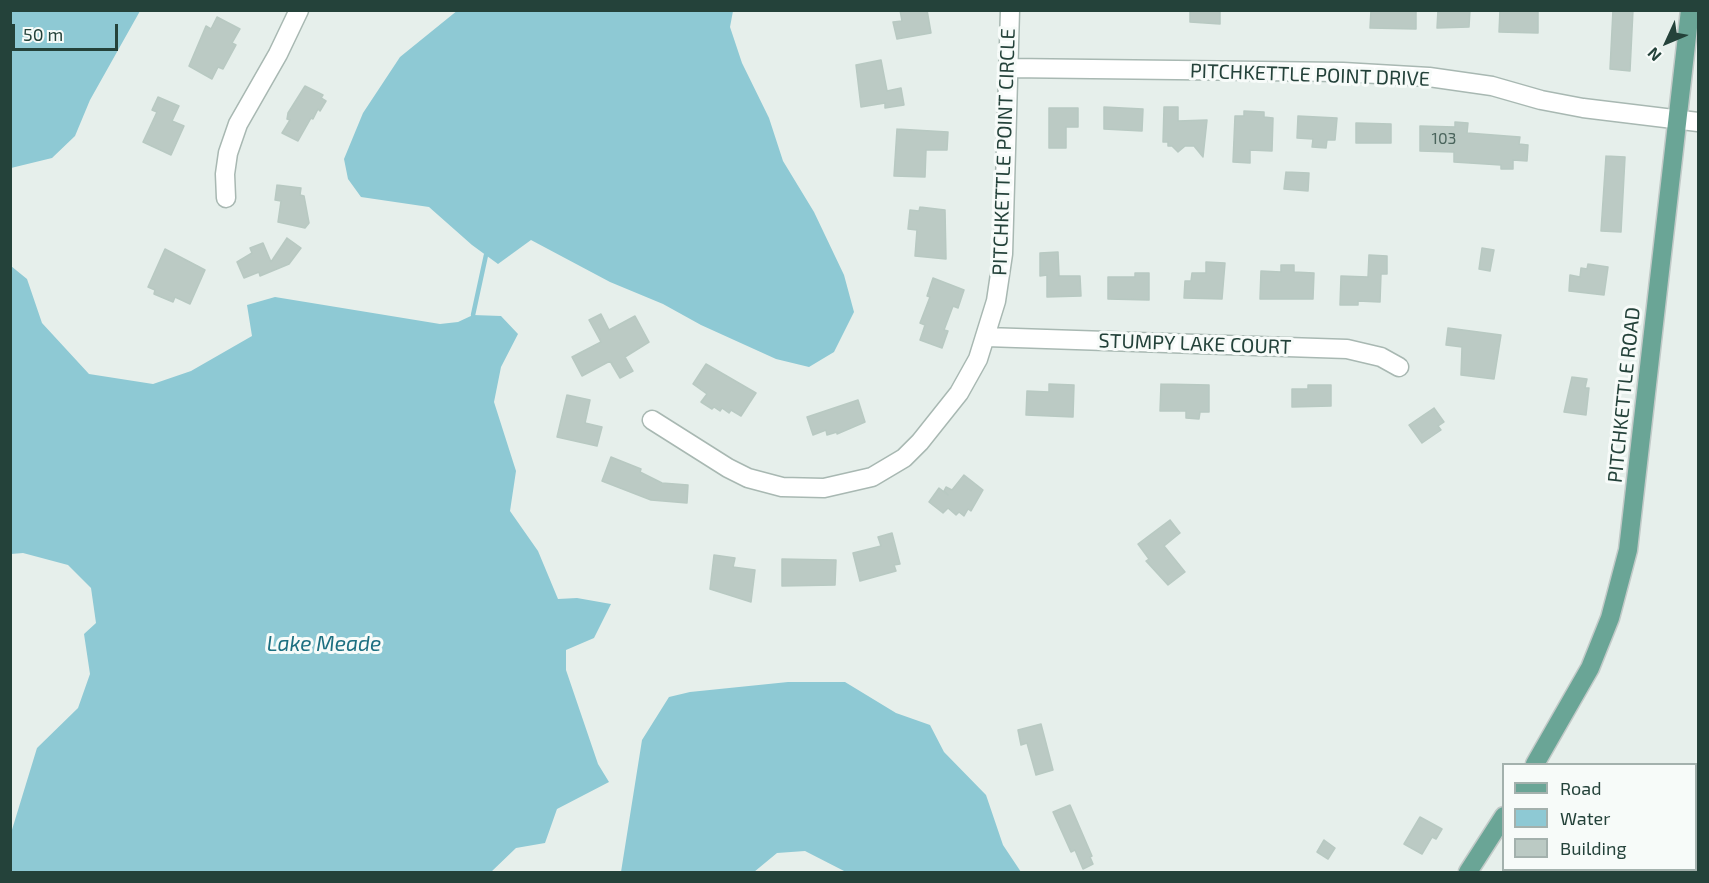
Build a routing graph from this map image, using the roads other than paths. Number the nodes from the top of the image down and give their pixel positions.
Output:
1 (299, 10) edge
2 (1010, 10) edge
3 (1690, 10) edge
4 (1009, 68) junction
5 (1679, 119) junction
6 (1698, 122) edge
7 (226, 198) dead end
8 (986, 337) junction
9 (1399, 367) dead end
10 (652, 420) dead end
11 (1536, 763) edge
12 (1502, 818) edge
13 (1468, 873) edge

1 - 7 street
2 - 4 street, PITCHKETTLE POINT CIRCLE
3 - 5 main road, PITCHKETTLE ROAD
4 - 5 street, PITCHKETTLE POINT DRIVE
4 - 8 street, PITCHKETTLE POINT CIRCLE
5 - 6 street, PITCHKETTLE POINT DRIVE
5 - 11 main road, PITCHKETTLE ROAD
8 - 9 street, STUMPY LAKE COURT
8 - 10 street, PITCHKETTLE POINT CIRCLE
12 - 13 main road

